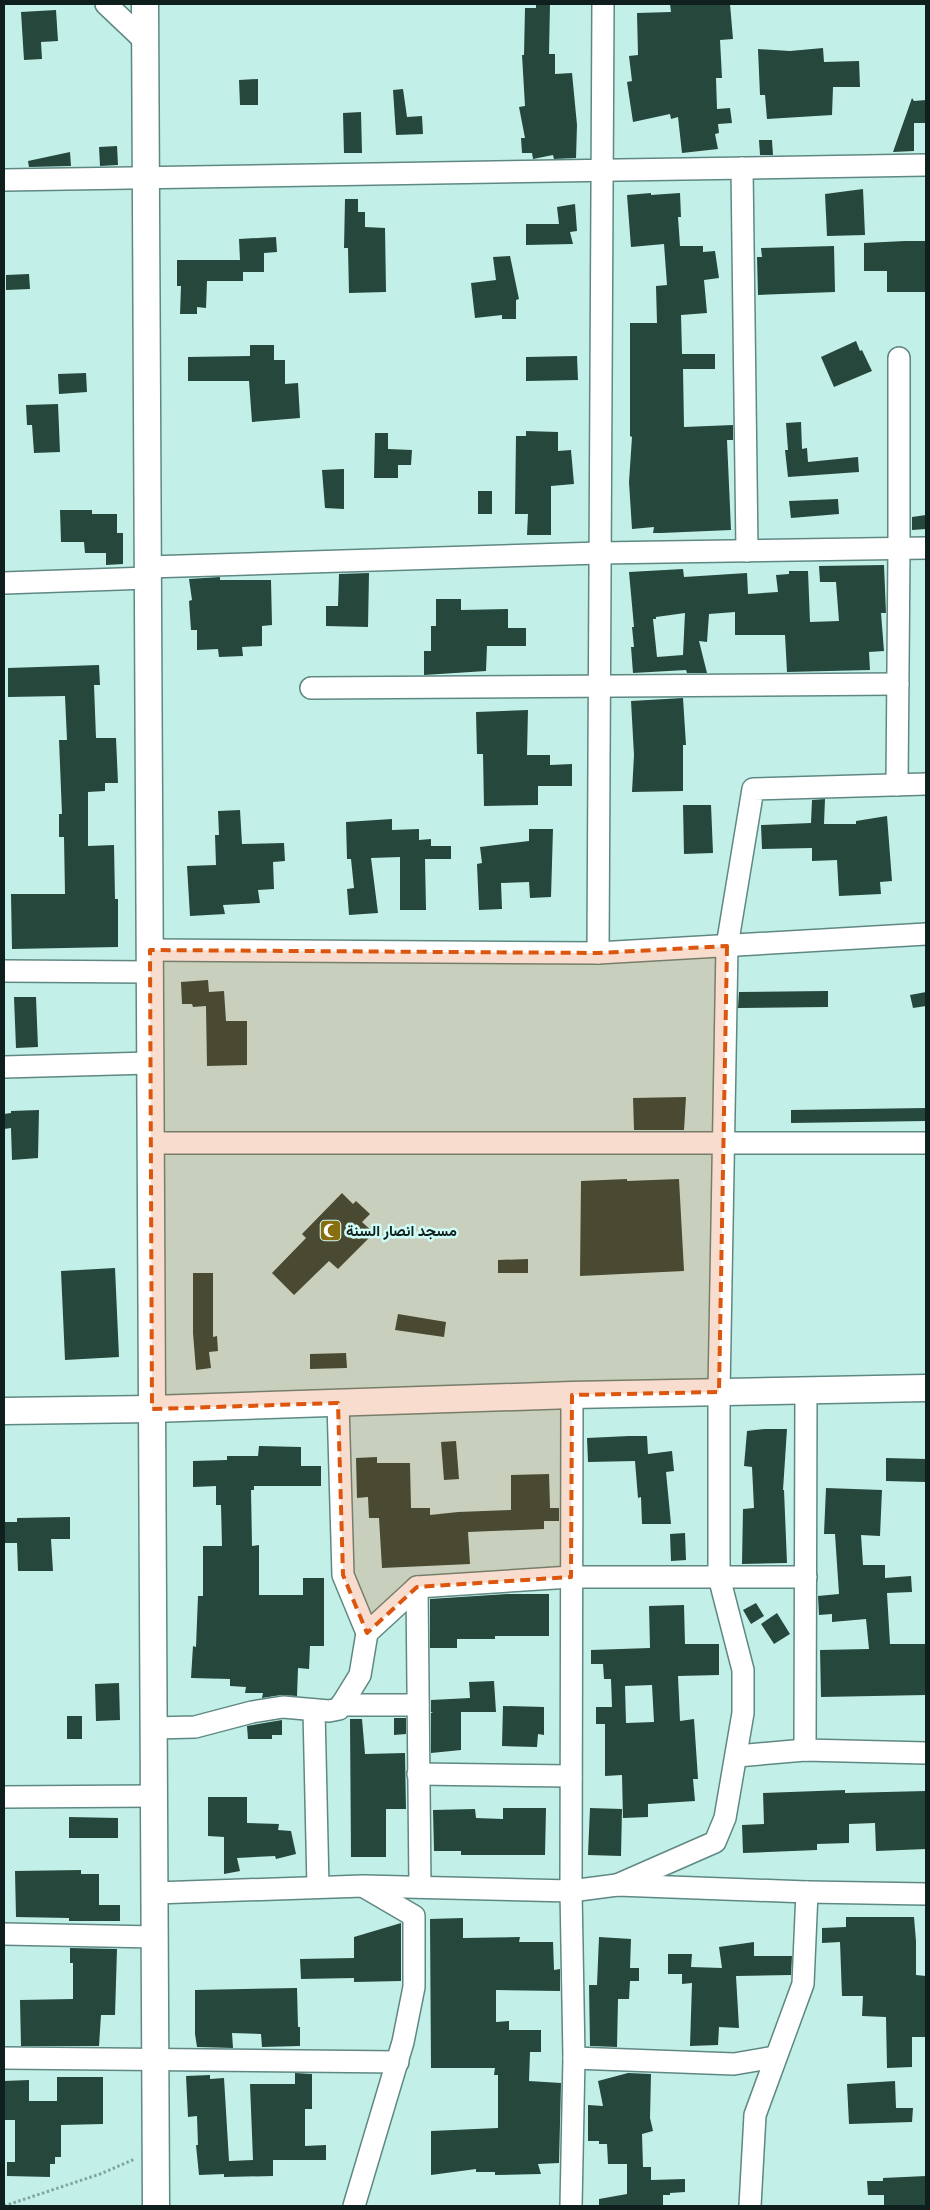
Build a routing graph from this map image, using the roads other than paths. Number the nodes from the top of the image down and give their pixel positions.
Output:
1 (106, 4) edge
2 (145, 4) edge
3 (603, 4) edge
4 (145, 41) junction
5 (926, 165) edge
6 (742, 168) junction
7 (602, 170) junction
8 (146, 177) junction
9 (4, 180) edge
10 (899, 358) dead end
11 (899, 548) junction
12 (926, 548) edge
13 (747, 551) junction
14 (600, 553) junction
15 (148, 572) junction
16 (4, 583) edge
17 (898, 684) junction
18 (600, 687) junction
19 (311, 688) dead end
20 (926, 784) edge
21 (897, 785) junction
22 (926, 934) edge
23 (727, 946) junction
24 (598, 953) junction
25 (150, 961) junction
26 (4, 972) edge
27 (150, 1063) junction
28 (4, 1067) edge
29 (151, 1142) junction
30 (724, 1143) junction
31 (926, 1143) edge
32 (926, 1388) edge
33 (806, 1391) junction
34 (719, 1392) junction
35 (572, 1395) junction
36 (338, 1403) junction
37 (152, 1409) junction
38 (4, 1410) edge
39 (719, 1577) junction
40 (806, 1577) junction
41 (572, 1578) junction
42 (417, 1587) junction
43 (367, 1634) junction
44 (341, 1705) junction
45 (418, 1705) junction
46 (314, 1710) junction
47 (154, 1728) junction
48 (805, 1750) junction
49 (926, 1753) edge
50 (737, 1756) junction
51 (418, 1774) junction
52 (571, 1776) junction
53 (154, 1796) junction
54 (4, 1797) edge
55 (617, 1885) junction
56 (363, 1886) junction
57 (318, 1888) junction
58 (420, 1888) junction
59 (571, 1891) junction
60 (807, 1892) junction
61 (155, 1893) junction
62 (926, 1894) edge
63 (4, 1934) edge
64 (155, 1937) junction
65 (775, 2057) junction
66 (4, 2058) edge
67 (574, 2058) junction
68 (155, 2060) junction
69 (398, 2062) junction
70 (156, 2206) edge
71 (354, 2206) edge
72 (571, 2206) edge
73 (750, 2206) edge

1 - 4 street
2 - 4 street
3 - 7 street
4 - 8 street
5 - 6 street
6 - 7 street
6 - 13 street
7 - 8 street
7 - 14 street
8 - 9 street
8 - 15 street
10 - 11 street
11 - 12 street
11 - 13 street
11 - 17 street
13 - 14 street
14 - 15 street
14 - 18 street
15 - 16 street
15 - 25 street
17 - 18 street
17 - 21 street
18 - 19 street
18 - 24 street
20 - 21 street
21 - 23 street
22 - 23 street
23 - 24 street
23 - 30 street
24 - 25 street
25 - 26 street
25 - 27 street
27 - 28 street
27 - 29 street
29 - 30 street
29 - 37 street
30 - 31 street
30 - 34 street
32 - 33 street
33 - 34 street
33 - 40 street
34 - 35 street
34 - 39 street
35 - 36 street
35 - 41 street
36 - 37 street
36 - 43 street
37 - 38 street
37 - 47 street
39 - 40 street
39 - 41 street
39 - 50 street
40 - 48 street
41 - 42 street
41 - 52 street
42 - 43 street
42 - 45 street
43 - 44 street
44 - 45 street
44 - 46 street
45 - 51 street
46 - 47 street
46 - 57 street
47 - 53 street
48 - 49 street
48 - 50 street
50 - 55 street
51 - 52 street
51 - 58 street
52 - 59 street
53 - 54 street
53 - 61 street
55 - 59 street
55 - 60 street
56 - 57 street
56 - 58 street
56 - 69 street
57 - 61 street
58 - 59 street
59 - 67 street
60 - 62 street
60 - 65 street
61 - 64 street
63 - 64 street
64 - 68 street
65 - 67 street
65 - 73 street
66 - 68 street
67 - 72 street
68 - 69 street
68 - 70 street
69 - 71 street

